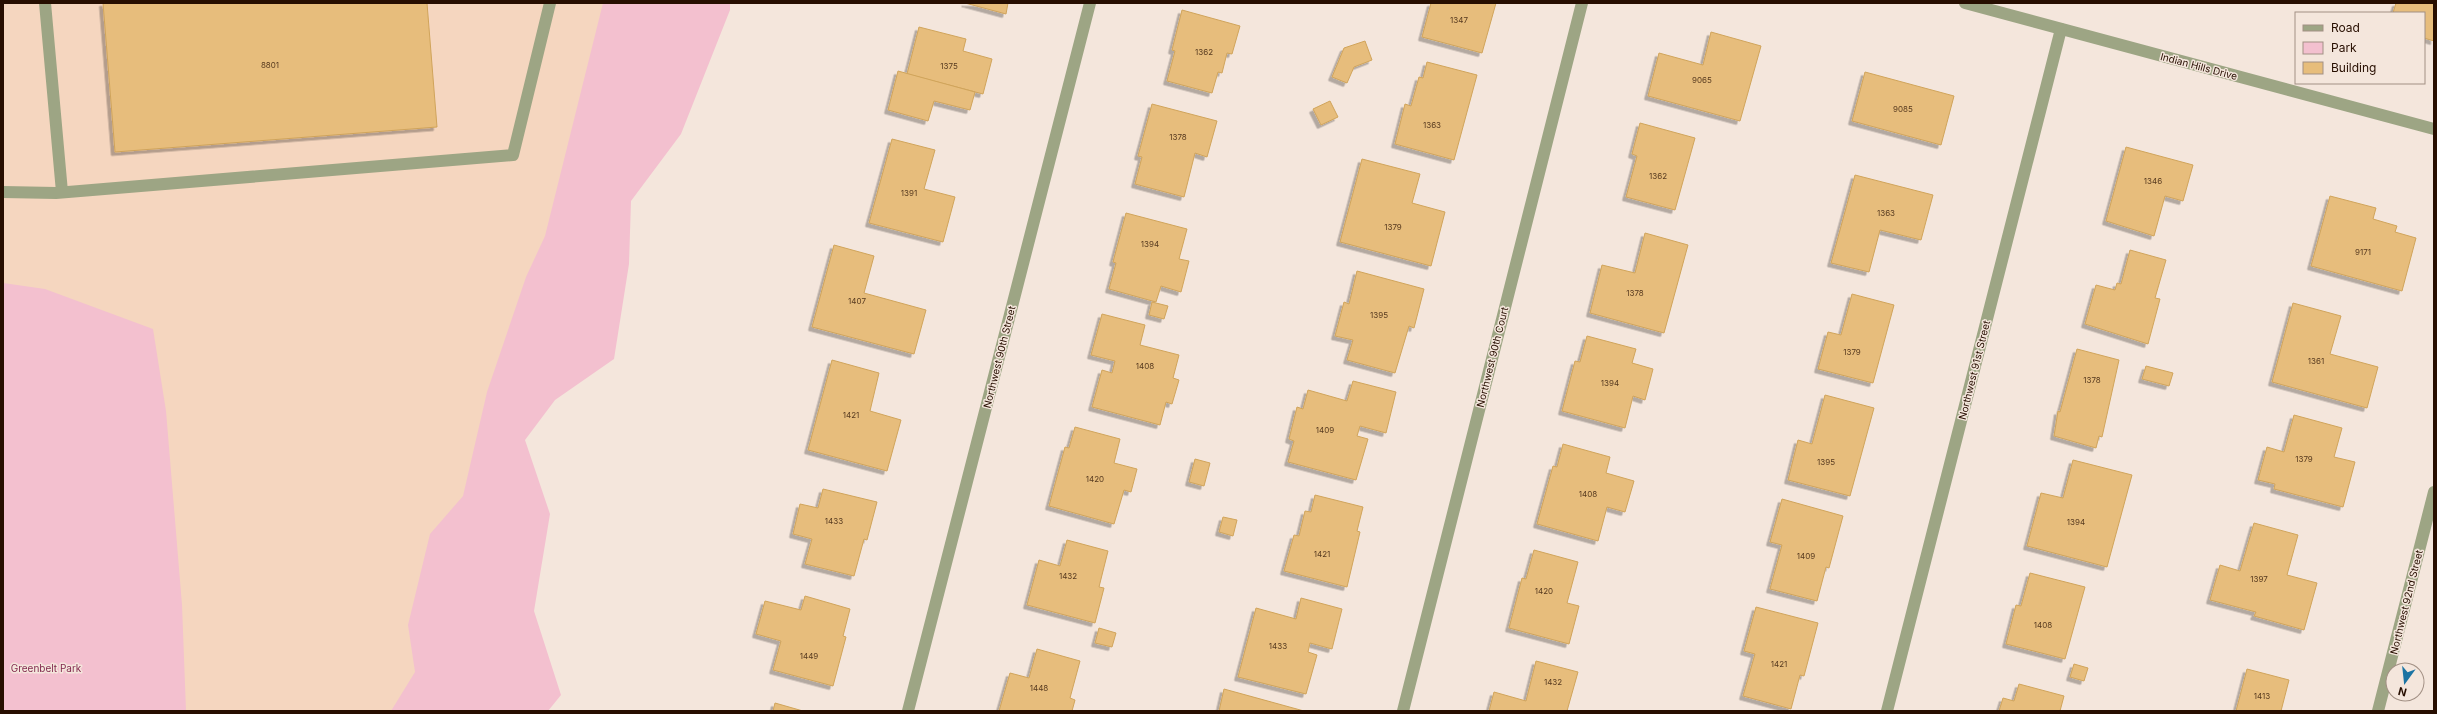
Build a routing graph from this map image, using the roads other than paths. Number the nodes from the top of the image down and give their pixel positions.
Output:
1 (45, 3) edge
2 (550, 3) edge
3 (1090, 3) edge
4 (1582, 3) edge
5 (1965, 3) edge
6 (2062, 29) junction
7 (2434, 129) edge
8 (3, 192) edge
9 (62, 192) junction
10 (2434, 492) edge
11 (908, 711) edge
12 (1402, 711) edge
13 (1887, 711) edge
14 (2378, 711) edge

1 - 9 street
2 - 9 street
3 - 11 street, Northwest 90th Street
4 - 12 street, Northwest 90th Court
5 - 6 street, Indian Hills Drive
6 - 7 street, Indian Hills Drive
6 - 13 street, Northwest 91st Street
8 - 9 street
10 - 14 street, Northwest 92nd Street

